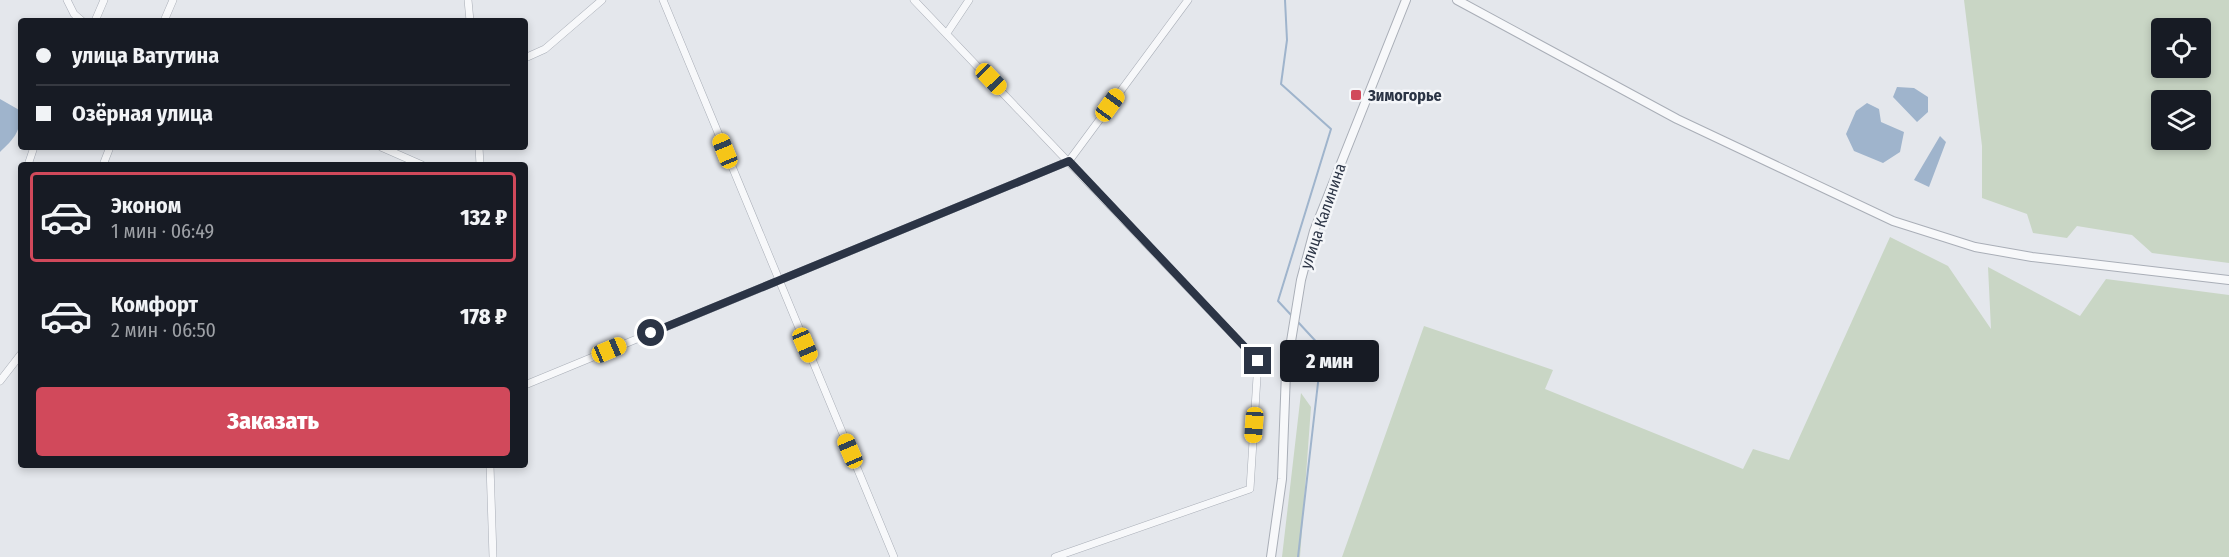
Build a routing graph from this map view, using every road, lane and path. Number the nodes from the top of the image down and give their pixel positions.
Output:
1 (67, 0) edge
2 (104, 0) edge
3 (173, 0) edge
4 (468, 0) edge
5 (602, 0) edge
6 (663, 0) edge
7 (914, 0) edge
8 (969, 0) edge
9 (1188, 0) edge
10 (1406, 0) edge
11 (1457, 0) edge
12 (79, 18) edge
13 (96, 18) edge
14 (165, 18) edge
15 (470, 18) edge
16 (947, 33) junction
17 (528, 57) edge
18 (388, 150) edge
19 (1069, 161) junction
20 (415, 162) edge
21 (2229, 280) edge
22 (778, 281) junction
23 (18, 358) edge
24 (0, 381) edge
25 (528, 384) edge
26 (490, 468) edge
27 (493, 557) edge
28 (894, 557) edge
29 (1055, 557) edge
30 (1271, 557) edge

1 - 12 street
2 - 13 street
3 - 14 street
4 - 15 street
5 - 17 street
6 - 22 street
7 - 16 street
8 - 16 street
9 - 19 street
10 - 30 street, улица Калинина
11 - 21 street
16 - 19 street
18 - 20 street
19 - 22 street
19 - 29 street
22 - 25 street
22 - 28 street
23 - 24 street
26 - 27 street

